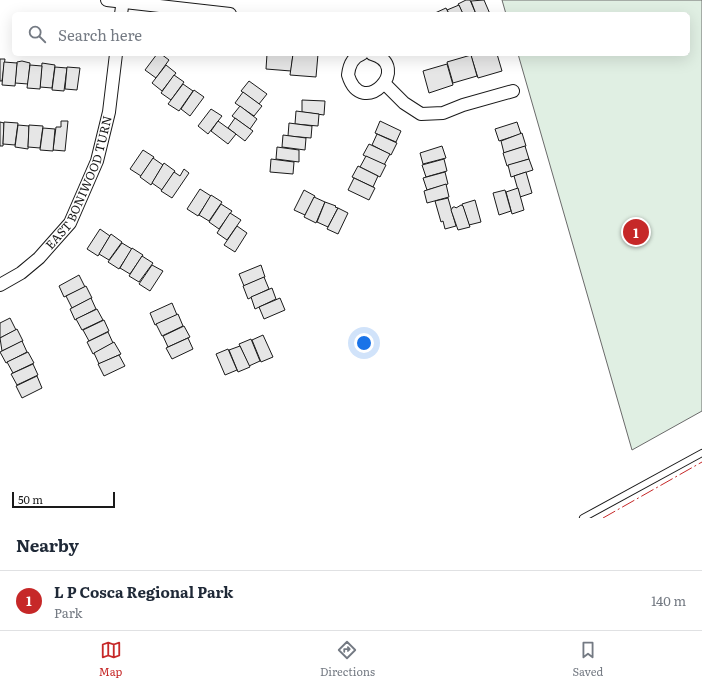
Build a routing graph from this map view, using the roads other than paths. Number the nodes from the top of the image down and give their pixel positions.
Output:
1 (107, 0) edge
2 (123, 1) edge
3 (122, 12) edge
4 (214, 12) edge
5 (116, 56) edge
6 (357, 56) edge
7 (376, 56) edge
8 (385, 84) junction
9 (513, 91) dead end
10 (0, 285) edge
11 (702, 453) edge
12 (583, 518) edge

1 - 2 street
2 - 3 street
2 - 4 street
5 - 10 street, EAST BONIWOOD TURN
6 - 8 street
7 - 8 street
8 - 9 street
11 - 12 lane

